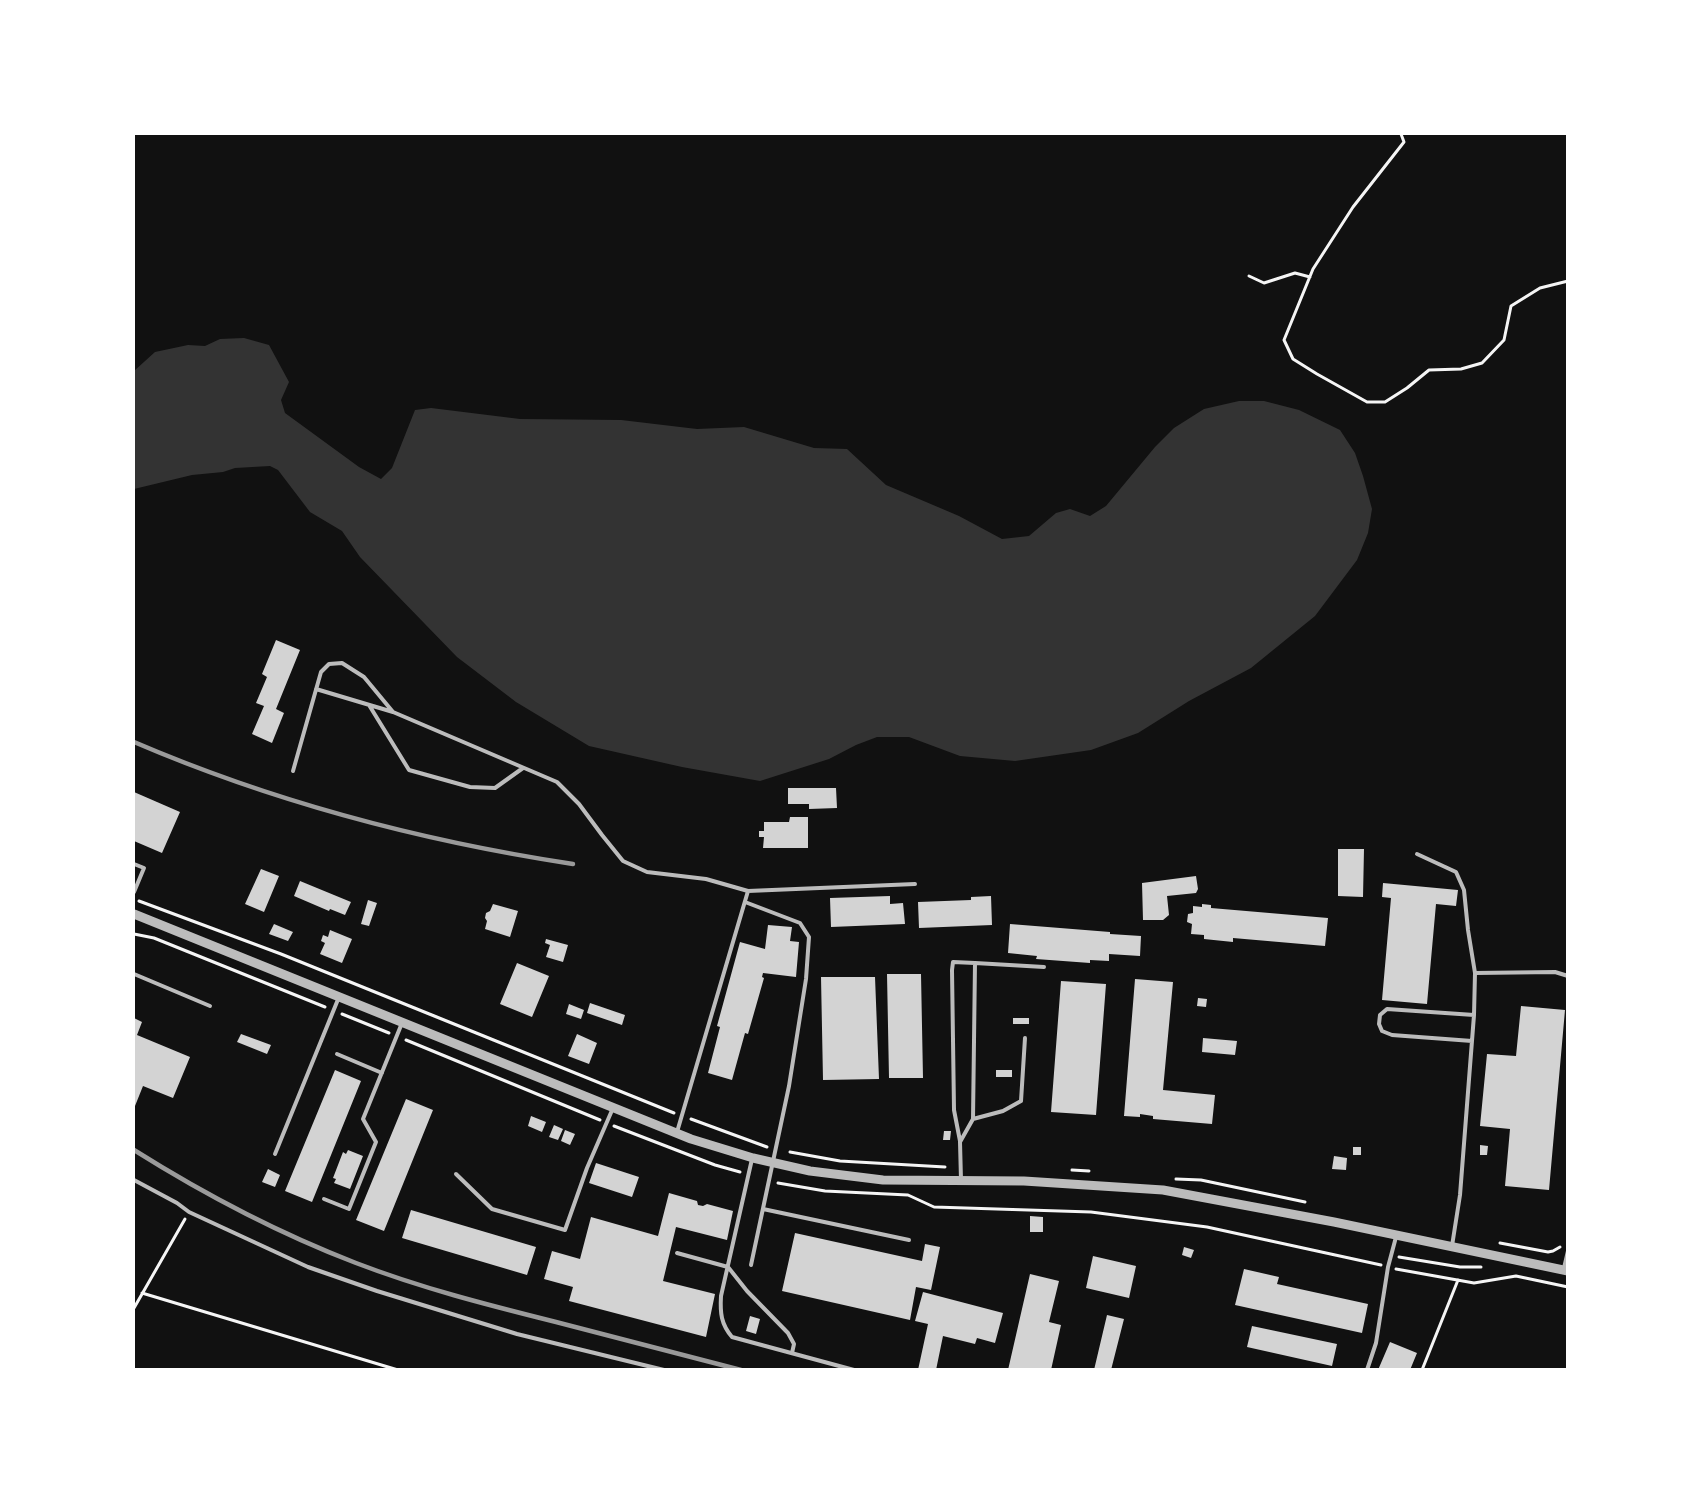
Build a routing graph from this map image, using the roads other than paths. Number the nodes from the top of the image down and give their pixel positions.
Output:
1 (316, 689) junction
2 (369, 705) junction
3 (393, 712) junction
4 (523, 768) junction
5 (293, 771) dead end
6 (1417, 854) dead end
7 (134, 864) edge
8 (915, 885) dead end
9 (748, 891) junction
10 (134, 892) edge
11 (745, 902) junction
12 (134, 914) edge
13 (975, 963) junction
14 (1044, 967) dead end
15 (1476, 973) junction
16 (134, 974) edge
17 (1568, 976) edge
18 (339, 996) junction
19 (210, 1006) dead end
20 (1474, 1015) junction
21 (403, 1022) junction
22 (1025, 1038) dead end
23 (1472, 1041) junction
24 (337, 1054) dead end
25 (382, 1073) junction
26 (613, 1107) junction
27 (973, 1119) junction
28 (676, 1133) junction
29 (960, 1142) junction
30 (275, 1154) dead end
31 (753, 1158) junction
32 (773, 1163) junction
33 (456, 1174) dead end
34 (134, 1180) edge
35 (961, 1180) junction
36 (324, 1199) dead end
37 (763, 1209) junction
38 (1396, 1236) junction
39 (909, 1240) dead end
40 (1452, 1247) junction
41 (1568, 1250) edge
42 (677, 1253) dead end
43 (751, 1265) dead end
44 (728, 1267) junction
45 (1565, 1271) edge
46 (792, 1353) junction
47 (664, 1370) edge
48 (854, 1370) edge
49 (1366, 1370) edge

1 - 2 lane
1 - 3 lane
1 - 5 lane
2 - 3 lane
2 - 4 lane
3 - 4 lane
4 - 9 lane
6 - 15 lane
7 - 10 lane
8 - 9 lane
9 - 11 lane
11 - 28 lane
11 - 32 lane
12 - 18 street
13 - 14 lane
13 - 27 lane
13 - 29 lane
15 - 17 lane
15 - 20 lane
16 - 19 lane
18 - 21 street
18 - 30 lane
20 - 23 lane
20 - 23 lane
21 - 25 lane
21 - 26 street
22 - 27 lane
23 - 40 lane
24 - 25 lane
25 - 36 lane
26 - 28 street
26 - 33 lane
27 - 29 lane
28 - 31 street
29 - 35 lane
31 - 32 street
31 - 44 lane
32 - 35 street
32 - 37 lane
34 - 47 lane
35 - 38 street
37 - 39 lane
37 - 43 lane
38 - 40 street
38 - 49 lane
40 - 45 street
41 - 45 lane
42 - 44 lane
44 - 46 lane
44 - 46 lane
46 - 48 lane

